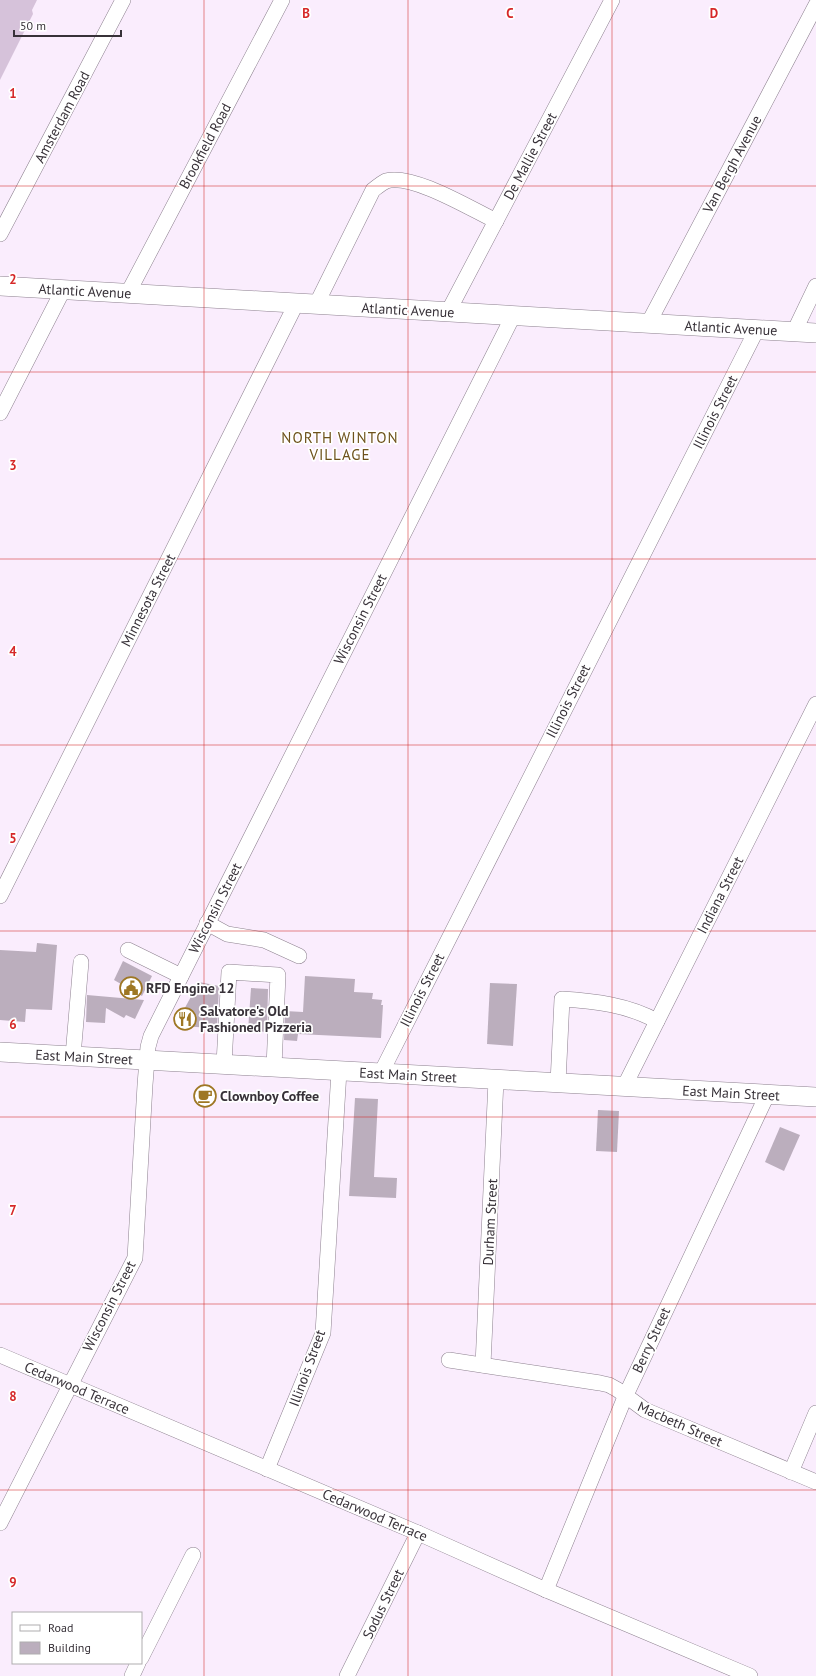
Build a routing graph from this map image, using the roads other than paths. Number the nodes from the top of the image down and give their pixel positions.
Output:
1 (123, 0) edge
2 (282, 0) edge
3 (612, 0) edge
4 (816, 5) edge
5 (496, 221) junction
6 (0, 234) edge
7 (0, 286) edge
8 (816, 286) edge
9 (63, 290) junction
10 (128, 293) junction
11 (296, 304) junction
12 (316, 305) junction
13 (448, 312) junction
14 (513, 316) junction
15 (648, 324) junction
16 (757, 329) junction
17 (794, 332) junction
18 (816, 333) edge
19 (0, 413) edge
20 (816, 704) edge
21 (0, 896) edge
22 (207, 924) junction
23 (128, 950) dead end
24 (299, 956) dead end
25 (81, 962) dead end
26 (181, 976) junction
27 (657, 1021) junction
28 (0, 1052) edge
29 (74, 1056) junction
30 (147, 1060) junction
31 (224, 1064) junction
32 (274, 1067) junction
33 (339, 1071) junction
34 (381, 1073) junction
35 (496, 1080) junction
36 (558, 1083) junction
37 (624, 1087) junction
38 (767, 1095) junction
39 (816, 1097) edge
40 (0, 1355) edge
41 (449, 1360) dead end
42 (483, 1365) junction
43 (70, 1384) junction
44 (625, 1397) junction
45 (816, 1413) edge
46 (267, 1469) junction
47 (791, 1472) junction
48 (816, 1482) edge
49 (0, 1523) edge
50 (418, 1533) junction
51 (193, 1556) dead end
52 (546, 1590) junction
53 (142, 1656) edge
54 (138, 1664) edge
55 (132, 1676) edge
56 (347, 1676) edge
57 (750, 1676) edge

1 - 6 street, Amsterdam Road
2 - 10 street, Brookfield Road
3 - 5 street, De Mallie Street
4 - 15 street, Van Bergh Avenue
5 - 12 street
5 - 13 street, De Mallie Street
7 - 9 main road, Atlantic Avenue
8 - 17 street
9 - 10 main road, Atlantic Avenue
9 - 19 street
10 - 11 main road, Atlantic Avenue
11 - 12 main road, Atlantic Avenue
11 - 21 street, Minnesota Street
12 - 13 main road, Atlantic Avenue
13 - 14 main road, Atlantic Avenue
14 - 15 main road, Atlantic Avenue
14 - 22 street, Wisconsin Street
15 - 16 main road, Atlantic Avenue
16 - 17 main road, Atlantic Avenue
16 - 34 street, Illinois Street
17 - 18 main road, Atlantic Avenue
20 - 27 street, Indiana Street
22 - 24 street
22 - 26 street, Wisconsin Street
23 - 26 street
25 - 29 street
26 - 30 street, Wisconsin Street
27 - 36 street
27 - 37 street, Indiana Street
28 - 29 main road, East Main Street
29 - 30 main road, East Main Street
30 - 31 main road, East Main Street
30 - 43 street, Wisconsin Street
31 - 32 main road, East Main Street
31 - 32 street
32 - 33 main road, East Main Street
33 - 34 main road, East Main Street
33 - 46 street, Illinois Street
34 - 35 main road, East Main Street
35 - 36 main road, East Main Street
35 - 42 street, Durham Street
36 - 37 main road, East Main Street
37 - 38 main road, East Main Street
38 - 39 main road, East Main Street
38 - 44 street, Berry Street
40 - 43 street, Cedarwood Terrace
41 - 42 street, Macbeth Street
42 - 44 street, Macbeth Street
43 - 46 street, Cedarwood Terrace
43 - 49 street, Wisconsin Street
44 - 47 street, Macbeth Street
44 - 52 street, Berry Street
45 - 47 street
46 - 50 street, Cedarwood Terrace
47 - 48 street, Macbeth Street
50 - 52 street, Cedarwood Terrace
50 - 56 street, Sodus Street
51 - 53 street
52 - 57 street, Cedarwood Terrace
54 - 55 street

